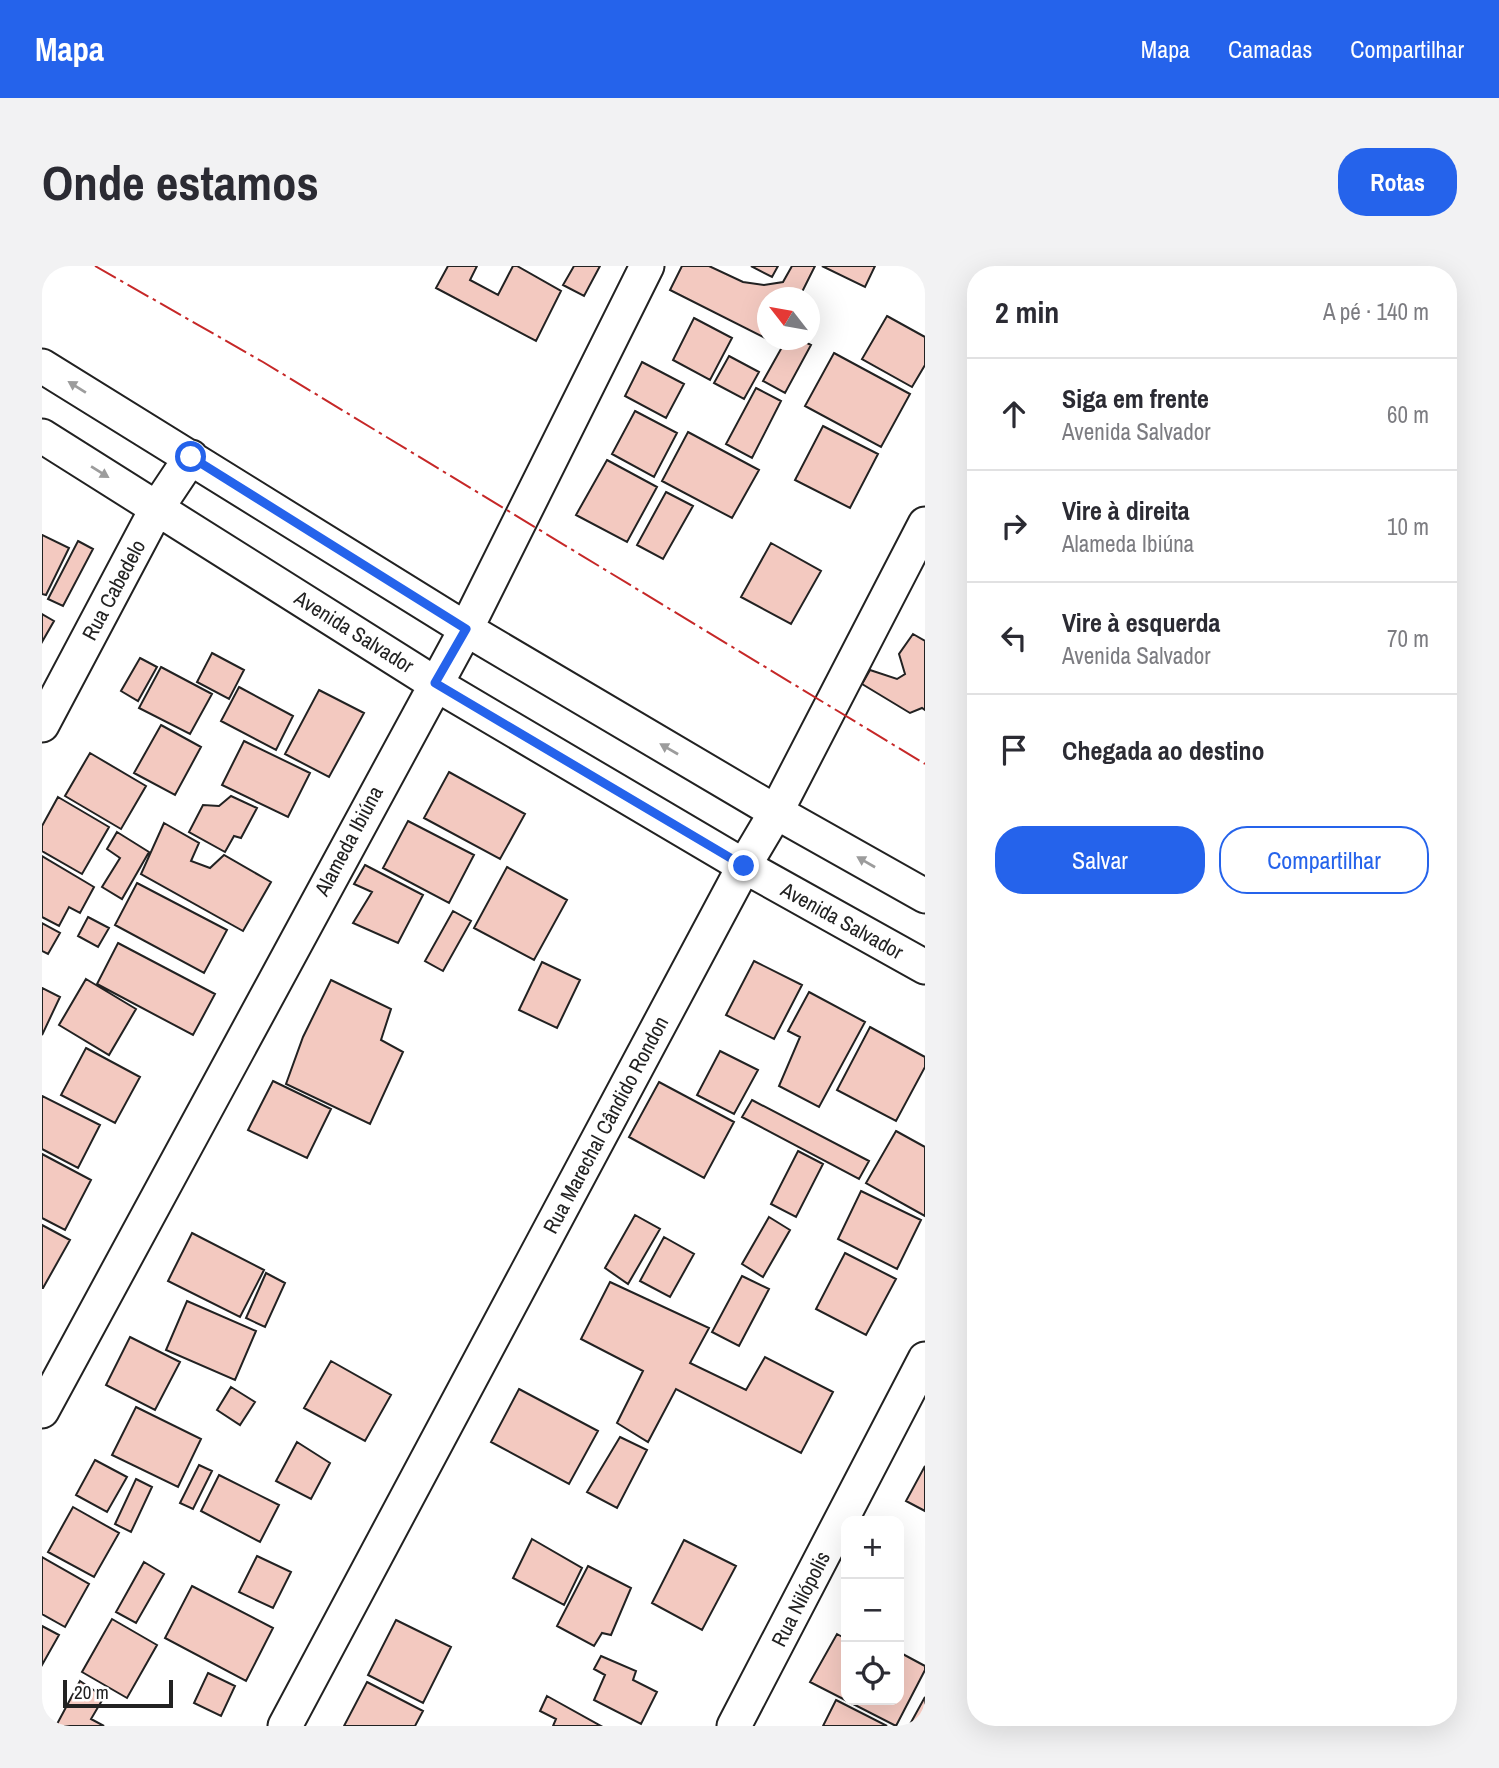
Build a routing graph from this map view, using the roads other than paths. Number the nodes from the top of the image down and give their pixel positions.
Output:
1 (647, 266) edge
2 (42, 366) edge
3 (42, 436) edge
4 (191, 457) junction
5 (157, 508) junction
6 (925, 524) edge
7 (466, 629) junction
8 (435, 683) junction
9 (42, 725) edge
10 (776, 812) junction
11 (744, 866) junction
12 (925, 896) edge
13 (925, 967) edge
14 (925, 1359) edge
15 (42, 1411) edge
16 (285, 1726) edge
17 (734, 1726) edge

1 - 7 street, Alameda Ibiúna
4 -> 2 street
3 -> 5 street, Avenida Salvador
4 - 5 street, Rua Cabedelo
4 - 7 street
5 - 8 street, Avenida Salvador
5 - 9 street, Rua Cabedelo
6 - 10 street, Rua Marechal Cândido Rondon
7 - 8 street, Alameda Ibiúna
10 -> 7 street
8 - 11 street, Avenida Salvador
8 - 15 street, Alameda Ibiúna
10 - 11 street, Rua Marechal Cândido Rondon
12 -> 10 street
11 - 13 street, Avenida Salvador
11 - 16 street, Rua Marechal Cândido Rondon
14 - 17 street, Rua Nilópolis

